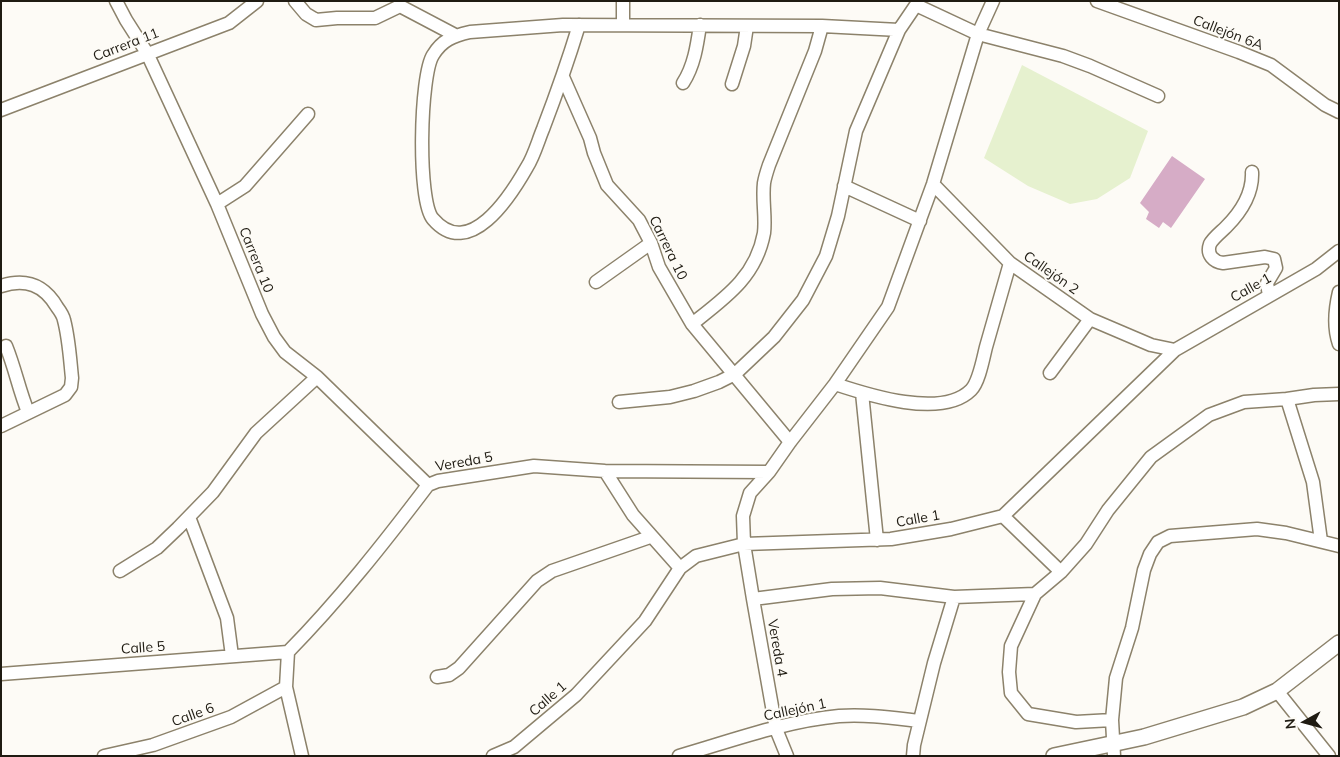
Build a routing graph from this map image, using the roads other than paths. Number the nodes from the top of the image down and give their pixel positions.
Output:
1 (116, 1) edge
2 (257, 1) edge
3 (294, 1) edge
4 (622, 1) edge
5 (992, 1) edge
6 (1097, 1) edge
7 (912, 3) edge
8 (1117, 5) edge
9 (579, 25) junction
10 (623, 25) junction
11 (700, 26) junction
12 (747, 26) junction
13 (822, 26) junction
14 (899, 30) junction
15 (978, 34) junction
16 (455, 35) junction
17 (148, 53) junction
18 (564, 77) junction
19 (683, 83) dead end
20 (732, 84) dead end
21 (1158, 96) dead end
22 (1, 110) edge
23 (1339, 112) edge
24 (308, 114) dead end
25 (1252, 172) dead end
26 (933, 184) junction
27 (844, 186) junction
28 (217, 204) junction
29 (920, 221) junction
30 (651, 243) junction
31 (1339, 251) edge
32 (1010, 263) junction
33 (596, 282) dead end
34 (1, 286) edge
35 (1339, 292) edge
36 (1268, 296) junction
37 (1090, 319) junction
38 (692, 324) junction
39 (1339, 344) edge
40 (6, 346) dead end
41 (1175, 350) junction
42 (1050, 373) dead end
43 (735, 374) junction
44 (317, 377) junction
45 (835, 384) junction
46 (862, 393) junction
47 (1339, 394) edge
48 (1287, 399) junction
49 (619, 402) dead end
50 (28, 412) junction
51 (1, 426) edge
52 (790, 442) junction
53 (605, 471) junction
54 (769, 472) junction
55 (428, 485) junction
56 (1003, 516) junction
57 (189, 517) junction
58 (650, 537) junction
59 (877, 540) junction
60 (1321, 541) junction
61 (744, 544) junction
62 (1339, 546) edge
63 (680, 568) junction
64 (120, 571) dead end
65 (1062, 572) junction
66 (1035, 594) junction
67 (954, 597) junction
68 (753, 599) junction
69 (1339, 643) edge
70 (288, 652) junction
71 (232, 656) junction
72 (1, 674) edge
73 (437, 677) dead end
74 (286, 688) junction
75 (1277, 691) junction
76 (1112, 720) junction
77 (919, 721) junction
78 (776, 729) junction
79 (1113, 750) edge
80 (1327, 755) edge
81 (104, 756) edge
82 (302, 756) edge
83 (493, 756) edge
84 (679, 756) edge
85 (787, 756) edge
86 (913, 756) edge
87 (1054, 756) edge

1 - 17 street, Carrera 10
2 - 17 street, Carrera 11
3 - 16 street
4 - 10 street
5 - 15 street
6 - 8 street, Callejón 6A
7 - 14 street
7 - 15 street
8 - 23 street, Callejón 6A
9 - 10 street
9 - 16 street
9 - 18 street
10 - 11 street
11 - 12 street
11 - 19 street
12 - 13 street
12 - 20 street
13 - 14 street
13 - 38 street
14 - 27 street
15 - 21 street
15 - 26 street, Vereda 4
16 - 18 street
17 - 22 street, Carrera 11
17 - 28 street, Carrera 10
18 - 30 street, Carrera 10
24 - 28 street
25 - 36 street
26 - 29 street, Vereda 4
26 - 32 street, Callejón 2
27 - 29 street
27 - 43 street
28 - 44 street, Carrera 10
29 - 45 street, Vereda 4
30 - 33 street
30 - 38 street, Carrera 10
31 - 36 street, Calle 1
32 - 37 street, Callejón 2
32 - 46 street
34 - 50 street
35 - 39 street
36 - 41 street, Calle 1
37 - 41 street, Callejón 2
37 - 42 street
38 - 43 street, Carrera 10
40 - 50 street
41 - 56 street, Calle 1
43 - 49 street
43 - 52 street, Carrera 10
44 - 55 street, Carrera 10
44 - 57 street
45 - 46 street
45 - 52 street, Vereda 4
46 - 59 street
47 - 48 street
48 - 60 street
48 - 65 street
50 - 51 street
52 - 54 street, Vereda 4
53 - 54 street, Vereda 5
53 - 55 street, Vereda 5
53 - 58 street
54 - 61 street, Vereda 4
55 - 70 street, Vereda 5
56 - 59 street, Calle 1
56 - 65 street
57 - 64 street
57 - 71 street
58 - 63 street
58 - 73 street
59 - 61 street, Calle 1
60 - 62 street
60 - 76 street
61 - 63 street, Calle 1
61 - 68 street, Vereda 4
63 - 83 street, Calle 1
65 - 66 street
66 - 67 street
66 - 76 street
67 - 68 street
67 - 77 street
68 - 78 street, Vereda 4
69 - 75 main road
70 - 71 street, Calle 5
70 - 74 street
71 - 72 street, Calle 5
74 - 81 street, Calle 6
74 - 82 street
75 - 79 main road
75 - 80 street
76 - 79 street
77 - 78 street, Callejón 1
77 - 86 street
78 - 84 street, Callejón 1
78 - 85 street, Vereda 4
79 - 87 main road

